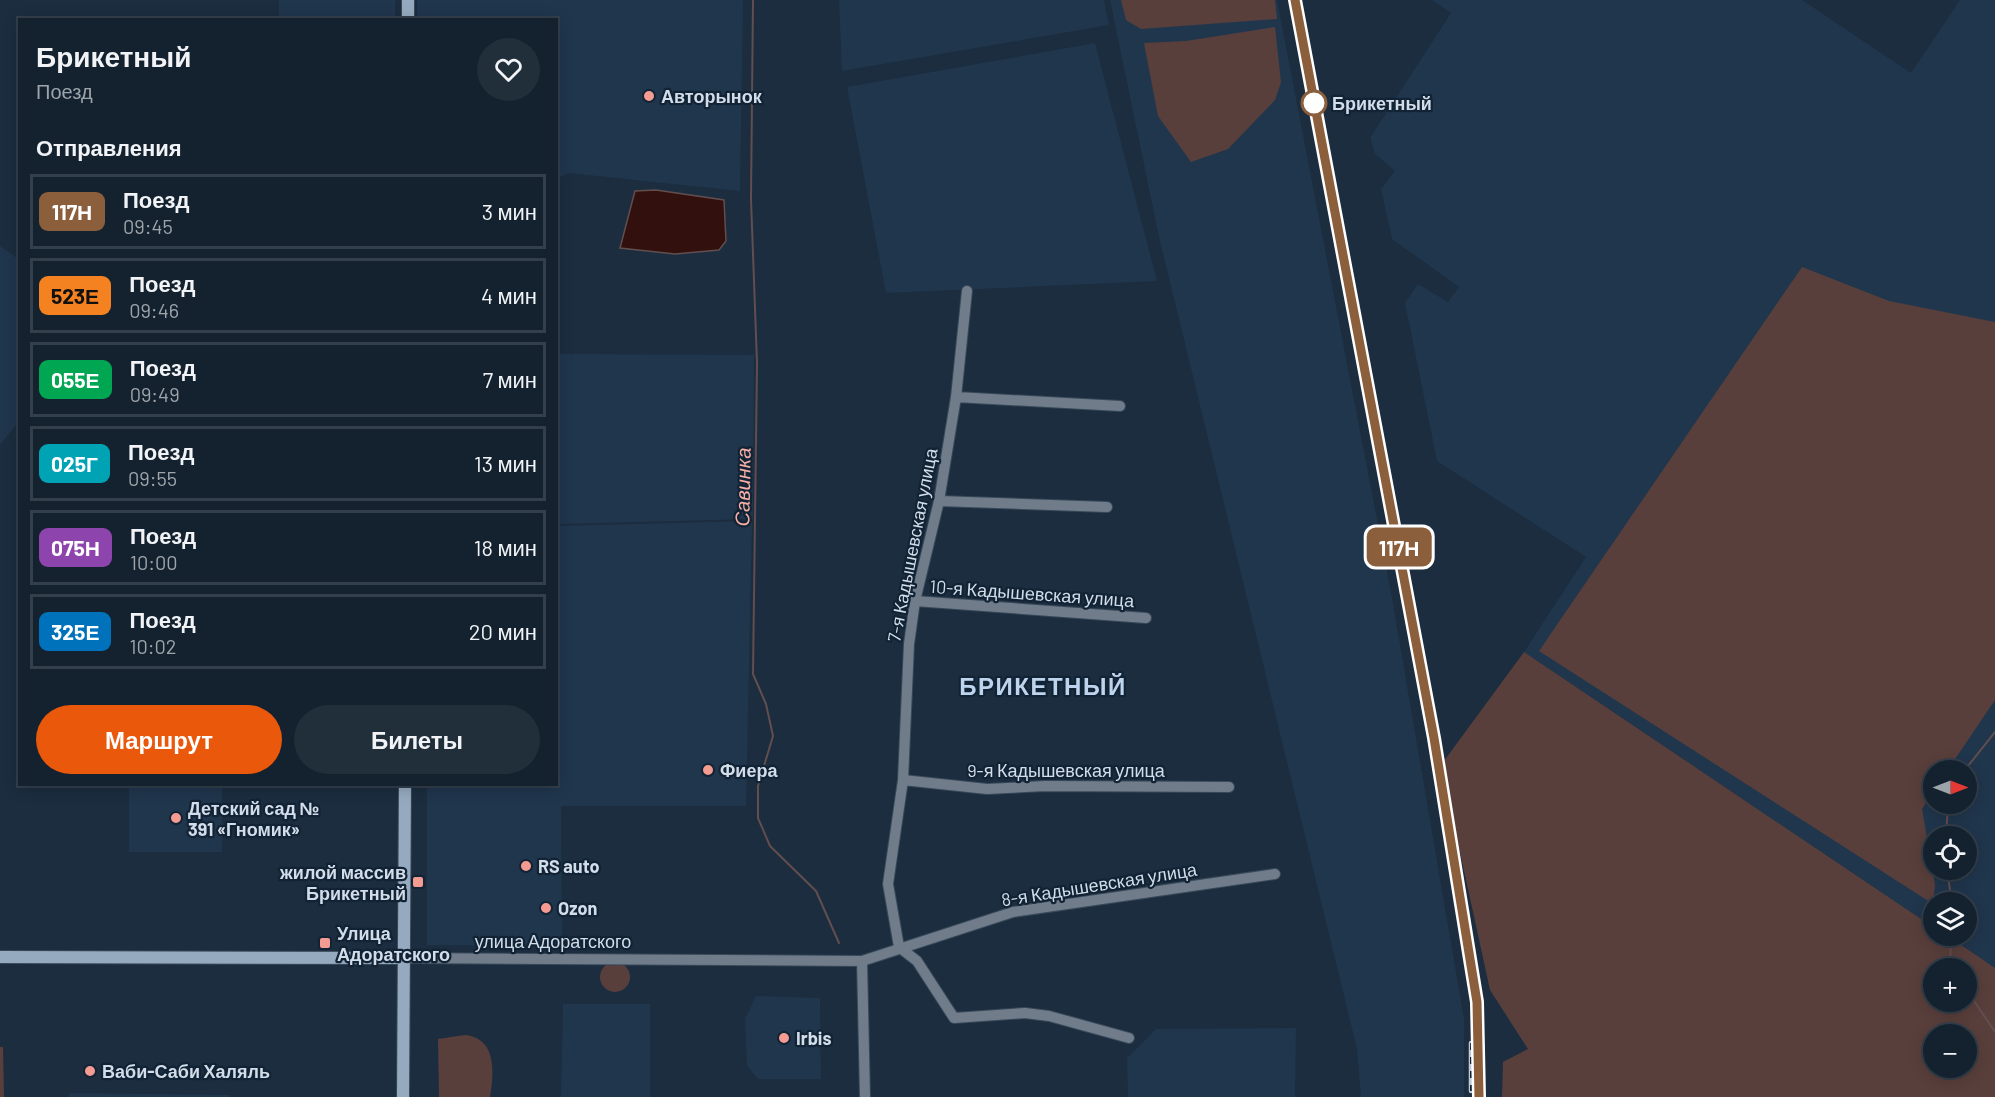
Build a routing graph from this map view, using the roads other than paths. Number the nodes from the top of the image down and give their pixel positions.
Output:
1 (408, 0) edge
2 (408, 18) edge
3 (967, 291) dead end
4 (956, 397) junction
5 (1120, 406) dead end
6 (939, 501) junction
7 (1107, 507) dead end
8 (915, 601) junction
9 (1146, 618) dead end
10 (903, 780) junction
11 (405, 786) edge
12 (1229, 787) dead end
13 (1275, 874) dead end
14 (899, 947) junction
15 (0, 957) edge
16 (405, 958) junction
17 (862, 961) junction
18 (1129, 1038) dead end
19 (403, 1097) edge
20 (865, 1097) edge

1 - 2 street
3 - 4 street, 7-я Кадышевская улица
4 - 5 street
4 - 6 street, 7-я Кадышевская улица
6 - 7 street
6 - 8 street, 7-я Кадышевская улица
8 - 9 street, 10-я Кадышевская улица
8 - 10 street, 7-я Кадышевская улица
10 - 12 street, 9-я Кадышевская улица
10 - 14 street, 7-я Кадышевская улица
11 - 16 street
13 - 14 street, 8-я Кадышевская улица
14 - 17 street, 8-я Кадышевская улица
14 - 18 street
15 - 16 street, улица Адоратского
16 - 17 street, улица Адоратского
16 - 19 street
17 - 20 street

